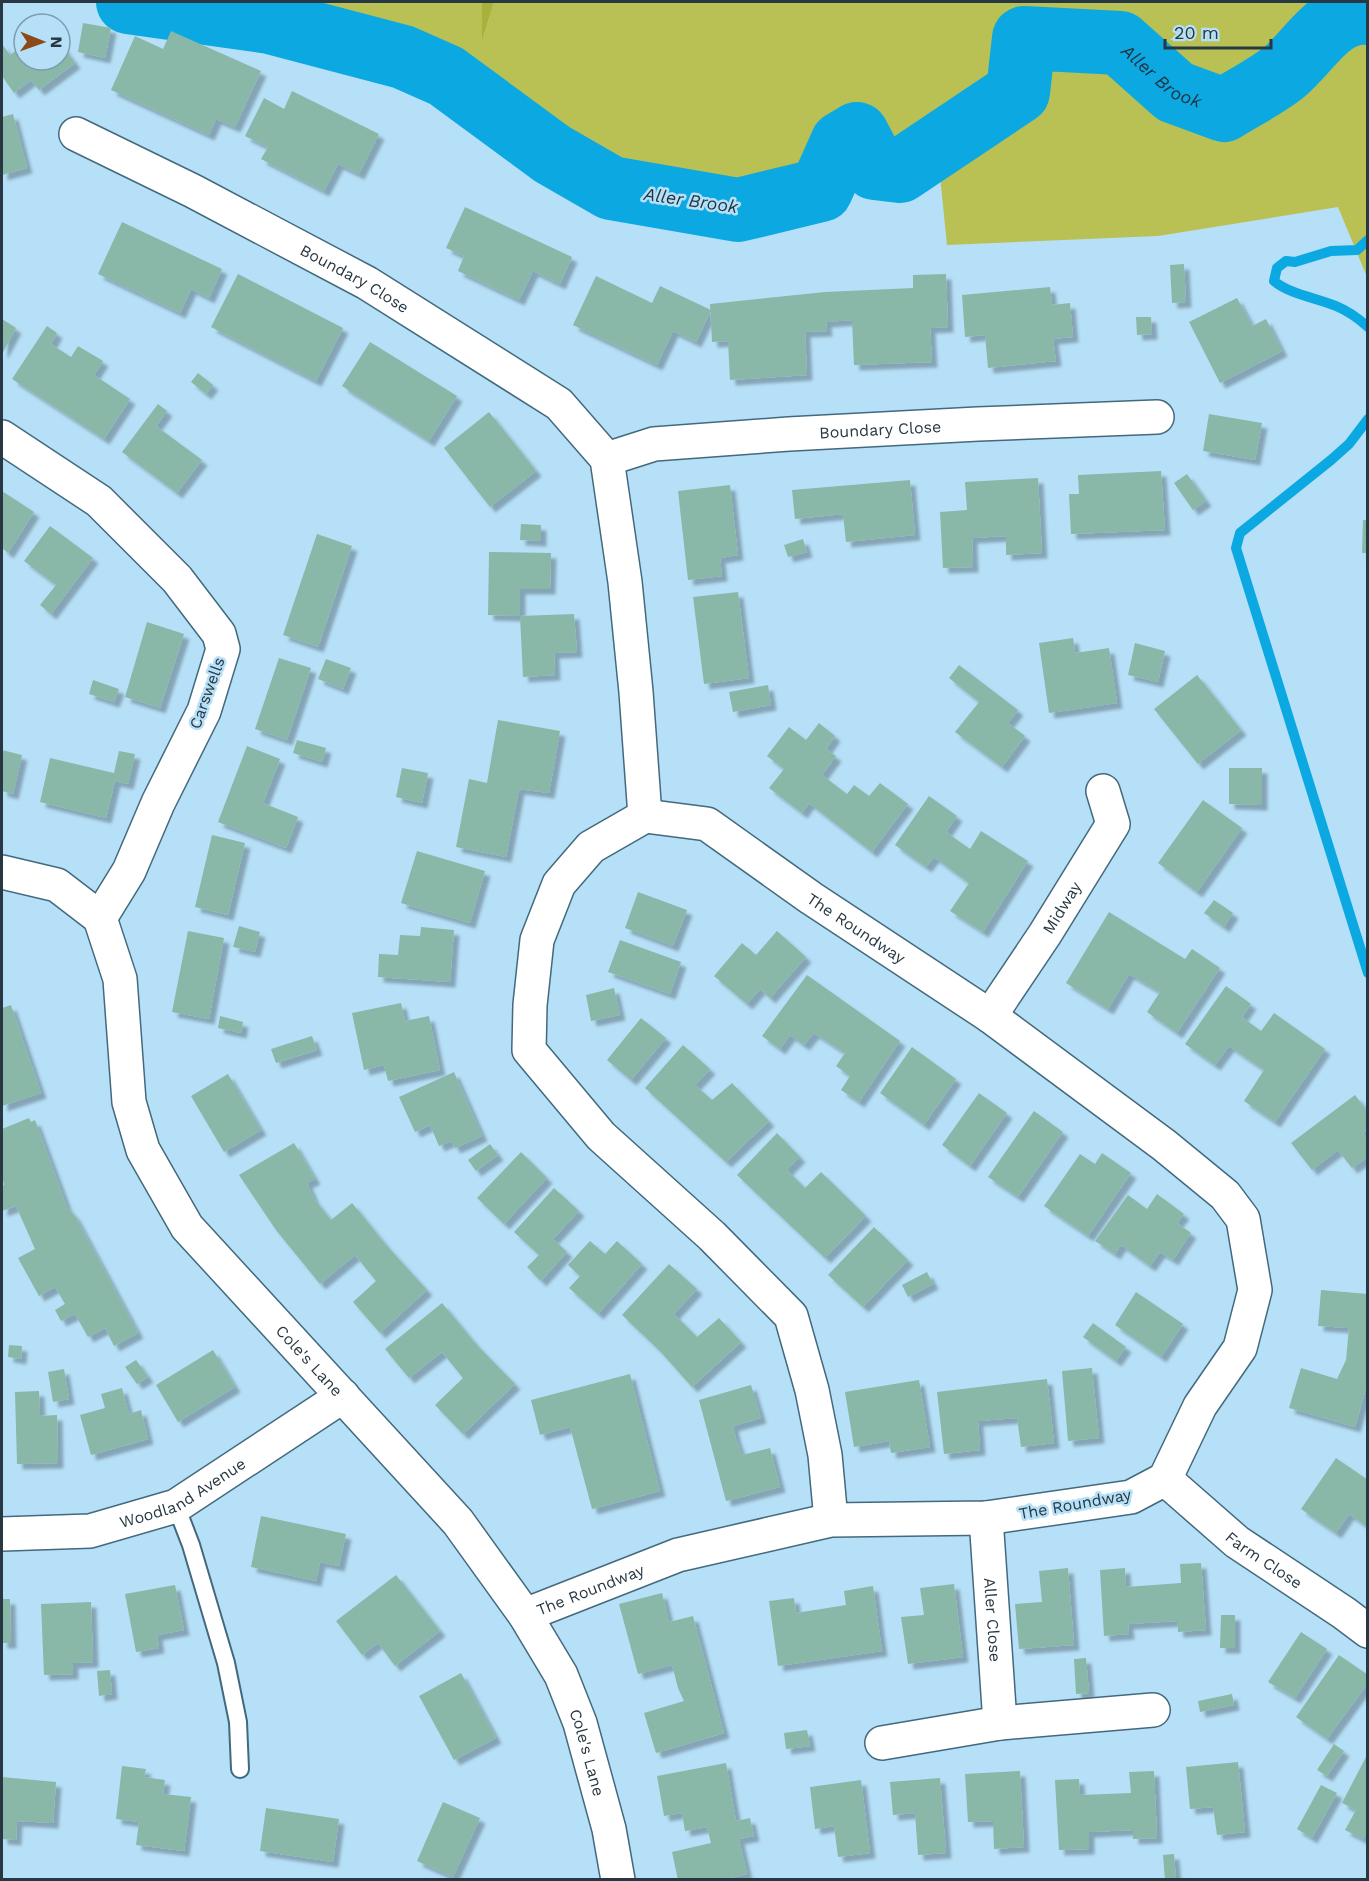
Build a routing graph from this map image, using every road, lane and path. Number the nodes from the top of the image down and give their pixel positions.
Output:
1 (76, 134) dead end
2 (1157, 417) dead end
3 (2, 437) edge
4 (607, 459) junction
5 (1102, 791) dead end
6 (645, 816) junction
7 (2, 872) edge
8 (100, 918) junction
9 (990, 1017) junction
10 (343, 1396) junction
11 (1165, 1479) junction
12 (176, 1506) junction
13 (986, 1518) junction
14 (831, 1520) junction
15 (2, 1534) edge
16 (525, 1615) junction
17 (1368, 1631) edge
18 (1153, 1710) dead end
19 (1000, 1723) junction
20 (882, 1743) dead end
21 (240, 1769) dead end
22 (618, 1880) edge

1 - 4 street, Boundary Close
2 - 4 street, Boundary Close
3 - 8 street, Carswells
4 - 6 street
5 - 9 street, Midway
6 - 9 street, The Roundway
6 - 14 street
7 - 8 street
8 - 10 street, Cole's Lane
9 - 11 street, The Roundway
10 - 12 street, Woodland Avenue
10 - 16 street, Cole's Lane
11 - 13 street, The Roundway
11 - 17 street, Farm Close
12 - 15 street, Woodland Avenue
12 - 21 lane
13 - 14 street, The Roundway
13 - 19 street, Aller Close
14 - 16 street, The Roundway
16 - 22 street, Cole's Lane
18 - 19 street
19 - 20 street

